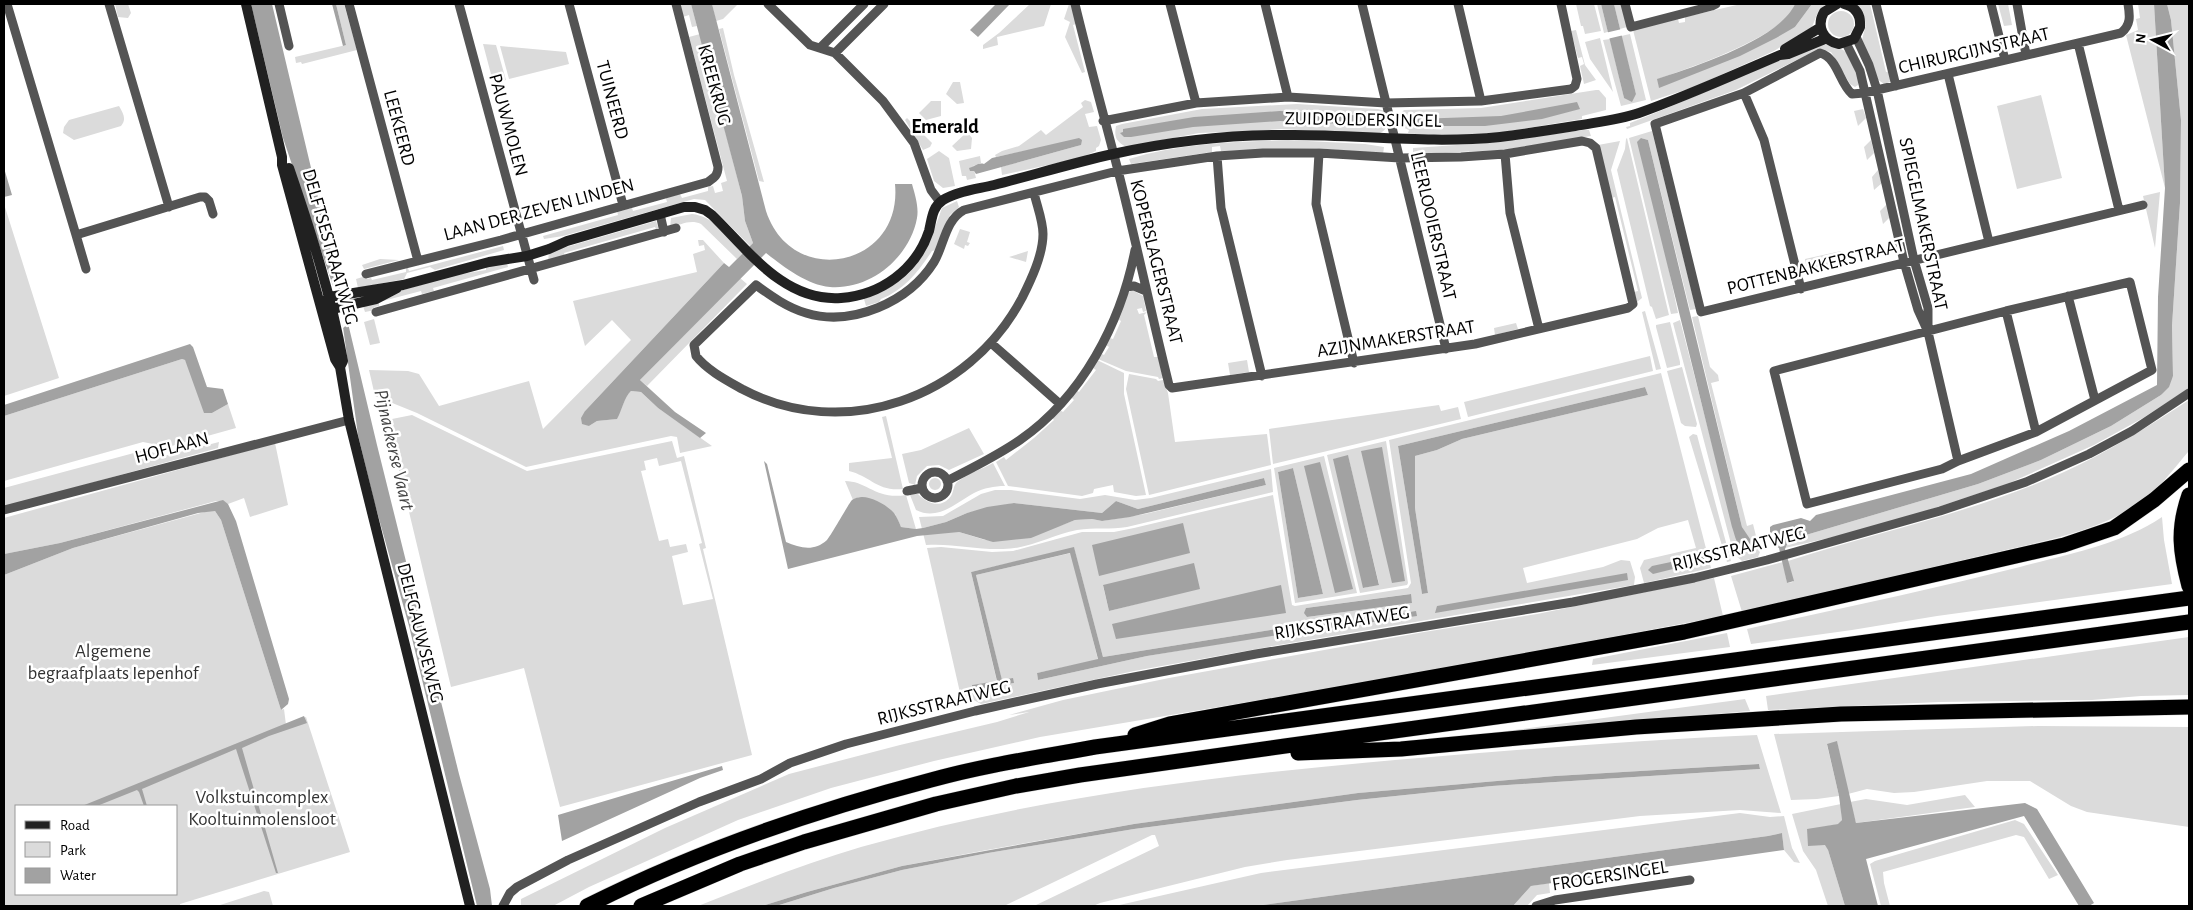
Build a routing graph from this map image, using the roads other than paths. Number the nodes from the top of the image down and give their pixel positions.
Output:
1 (7, 4) edge
2 (109, 4) edge
3 (246, 4) edge
4 (279, 4) edge
5 (349, 4) edge
6 (458, 4) edge
7 (569, 4) edge
8 (676, 4) edge
9 (768, 4) edge
10 (864, 4) edge
11 (884, 4) edge
12 (1075, 4) edge
13 (1170, 4) edge
14 (1265, 4) edge
15 (1362, 4) edge
16 (1458, 4) edge
17 (1561, 4) edge
18 (1625, 4) edge
19 (1716, 4) edge
20 (1837, 4) edge
21 (1848, 4) edge
22 (1876, 4) edge
23 (1992, 4) edge
24 (2017, 4) edge
25 (2128, 4) edge
26 (1821, 28) junction
27 (1827, 38) junction
28 (1851, 40) junction
29 (2078, 43) junction
30 (289, 46) dead end
31 (820, 48) junction
32 (835, 53) junction
33 (1780, 55) junction
34 (2026, 55) junction
35 (2005, 60) junction
36 (1948, 74) junction
37 (1896, 86) junction
38 (1877, 90) junction
39 (1864, 92) junction
40 (1744, 93) junction
41 (1288, 97) junction
42 (1481, 101) junction
43 (1196, 103) junction
44 (1386, 103) junction
45 (1103, 121) junction
46 (1396, 140) junction
47 (1319, 153) junction
48 (1113, 154) junction
49 (1505, 154) junction
50 (1217, 156) junction
51 (282, 157) junction
52 (1400, 158) junction
53 (1117, 170) junction
54 (718, 174) joint
55 (1034, 193) junction
56 (940, 202) junction
57 (623, 205) junction
58 (2144, 205) dead end
59 (169, 207) junction
60 (2119, 210) junction
61 (213, 214) dead end
62 (660, 214) junction
63 (676, 228) dead end
64 (664, 232) junction
65 (520, 234) junction
66 (76, 235) junction
67 (1989, 242) junction
68 (1136, 247) junction
69 (526, 252) junction
70 (1914, 260) junction
71 (418, 261) junction
72 (1904, 262) junction
73 (86, 269) dead end
74 (531, 270) junction
75 (366, 274) dead end
76 (534, 280) dead end
77 (402, 285) junction
78 (1126, 287) junction
79 (1801, 289) junction
80 (1146, 291) junction
81 (336, 296) junction
82 (2068, 296) junction
83 (1633, 304) joint
84 (321, 306) junction
85 (339, 308) junction
86 (2006, 311) junction
87 (376, 312) dead end
88 (1539, 330) junction
89 (1928, 332) junction
90 (991, 343) junction
91 (1446, 349) junction
92 (337, 350) junction
93 (1354, 362) junction
94 (1262, 376) junction
95 (1167, 378) joint
96 (2189, 393) edge
97 (2095, 400) junction
98 (1060, 404) junction
99 (348, 420) junction
100 (2036, 432) junction
101 (1958, 461) junction
102 (2189, 470) edge
103 (947, 481) junction
104 (922, 488) junction
105 (908, 491) dead end
106 (2189, 495) edge
107 (4, 510) edge
108 (2189, 586) edge
109 (2189, 598) edge
110 (2189, 622) edge
111 (2189, 707) edge
112 (1095, 747) junction
113 (1224, 756) junction
114 (1690, 880) dead end
115 (504, 903) edge
116 (468, 906) edge
117 (587, 906) edge
118 (641, 906) edge
119 (1537, 906) edge

1 - 66 street
2 - 59 street
3 - 51 street, DELFTSESTRAATWEG
4 - 30 street
5 - 71 street, LEEKEERD
6 - 65 street, PAUWMOLEN
7 - 57 street, TUINEERD
8 - 54 street, KREEKRUG
9 - 31 street
10 - 31 street
11 - 32 street
12 - 45 street, KOPERSLAGERSTRAAT
13 - 43 street
14 - 41 street
15 - 44 street, LEERLOOIERSTRAAT
16 - 42 street
17 - 42 street, ZUIDPOLDERSINGEL
18 - 19 street
20 - 26 street
21 - 28 street
22 - 37 street
23 - 35 street
24 - 34 street
25 - 29 street, CHIRURGIJNSTRAAT
26 - 27 street
26 - 33 street, ZUIDPOLDERSINGEL
27 - 28 street
27 - 33 street, ZUIDPOLDERSINGEL
28 - 38 street, SPIEGELMAKERSTRAAT
28 - 39 street, SPIEGELMAKERSTRAAT
29 - 34 street, CHIRURGIJNSTRAAT
29 - 60 street
31 - 32 street
32 - 56 street
33 - 46 street, ZUIDPOLDERSINGEL
34 - 35 street, CHIRURGIJNSTRAAT
35 - 36 street, CHIRURGIJNSTRAAT
36 - 37 street, CHIRURGIJNSTRAAT
36 - 67 street
37 - 38 street, CHIRURGIJNSTRAAT
38 - 39 street
38 - 70 street, SPIEGELMAKERSTRAAT
39 - 40 street
39 - 72 street, SPIEGELMAKERSTRAAT
40 - 79 street
40 - 79 street, POTTENBAKKERSTRAAT
41 - 43 street, ZUIDPOLDERSINGEL
41 - 44 street, ZUIDPOLDERSINGEL
42 - 44 street, ZUIDPOLDERSINGEL
43 - 45 street, ZUIDPOLDERSINGEL
44 - 46 street, LEERLOOIERSTRAAT
45 - 48 street, KOPERSLAGERSTRAAT
46 - 48 street, ZUIDPOLDERSINGEL
46 - 52 street, LEERLOOIERSTRAAT
47 - 50 street, ZUIDPOLDERSINGEL
47 - 52 street, ZUIDPOLDERSINGEL
47 - 93 street
48 - 53 street, KOPERSLAGERSTRAAT
48 - 56 street, ZUIDPOLDERSINGEL
49 - 52 street, ZUIDPOLDERSINGEL
49 - 83 street, ZUIDPOLDERSINGEL
49 - 88 street
50 - 53 street, ZUIDPOLDERSINGEL
50 - 94 street
51 - 81 street, DELFTSESTRAATWEG
51 - 84 street, DELFTSESTRAATWEG
52 - 91 street, LEERLOOIERSTRAAT
53 - 55 street, ZUIDPOLDERSINGEL
53 - 68 street, KOPERSLAGERSTRAAT
54 - 57 street, LAAN DER ZEVEN LINDEN
55 - 90 street
55 - 90 street, ZUIDPOLDERSINGEL
56 - 62 street, LAAN DER ZEVEN LINDEN
57 - 65 street, LAAN DER ZEVEN LINDEN
58 - 60 street, POTTENBAKKERSTRAAT
59 - 61 street
59 - 66 street
60 - 67 street, POTTENBAKKERSTRAAT
62 - 64 street
62 - 69 street, LAAN DER ZEVEN LINDEN
63 - 64 street
64 - 74 street
65 - 69 street, PAUWMOLEN
65 - 71 street, LAAN DER ZEVEN LINDEN
66 - 73 street
67 - 70 street, POTTENBAKKERSTRAAT
68 - 78 street
68 - 80 street, KOPERSLAGERSTRAAT
69 - 74 street, PAUWMOLEN
69 - 77 street, LAAN DER ZEVEN LINDEN
70 - 72 street, POTTENBAKKERSTRAAT
70 - 89 street, SPIEGELMAKERSTRAAT
71 - 75 street, LAAN DER ZEVEN LINDEN
72 - 79 street, POTTENBAKKERSTRAAT
72 - 89 street, SPIEGELMAKERSTRAAT
74 - 76 street, PAUWMOLEN
74 - 87 street
77 - 81 street, LAAN DER ZEVEN LINDEN
77 - 85 street, LAAN DER ZEVEN LINDEN
78 - 80 street
78 - 98 street
80 - 95 street, KOPERSLAGERSTRAAT
81 - 84 street
81 - 85 street, DELFTSESTRAATWEG
82 - 86 street
82 - 97 street
82 - 97 street
83 - 88 street, AZIJNMAKERSTRAAT
84 - 85 street, LAAN DER ZEVEN LINDEN
84 - 92 street, DELFTSESTRAATWEG
85 - 92 street, DELFTSESTRAATWEG
86 - 89 street
86 - 100 street
88 - 91 street, AZIJNMAKERSTRAAT
89 - 101 street
89 - 101 street
90 - 98 street
91 - 93 street, AZIJNMAKERSTRAAT
92 - 99 street, DELFGAUWSEWEG
93 - 94 street, AZIJNMAKERSTRAAT
94 - 95 street, AZIJNMAKERSTRAAT
96 - 115 street, RIJKSSTRAATWEG
97 - 100 street
98 - 103 street
99 - 107 street, HOFLAAN
99 - 116 street, DELFGAUWSEWEG
100 - 101 street
102 - 112 highway
103 - 104 street
103 - 104 street
104 - 105 street
106 - 108 highway
109 - 112 highway
110 - 113 highway
111 - 113 highway
112 - 117 highway
113 - 118 highway
114 - 119 street, FROGERSINGEL

